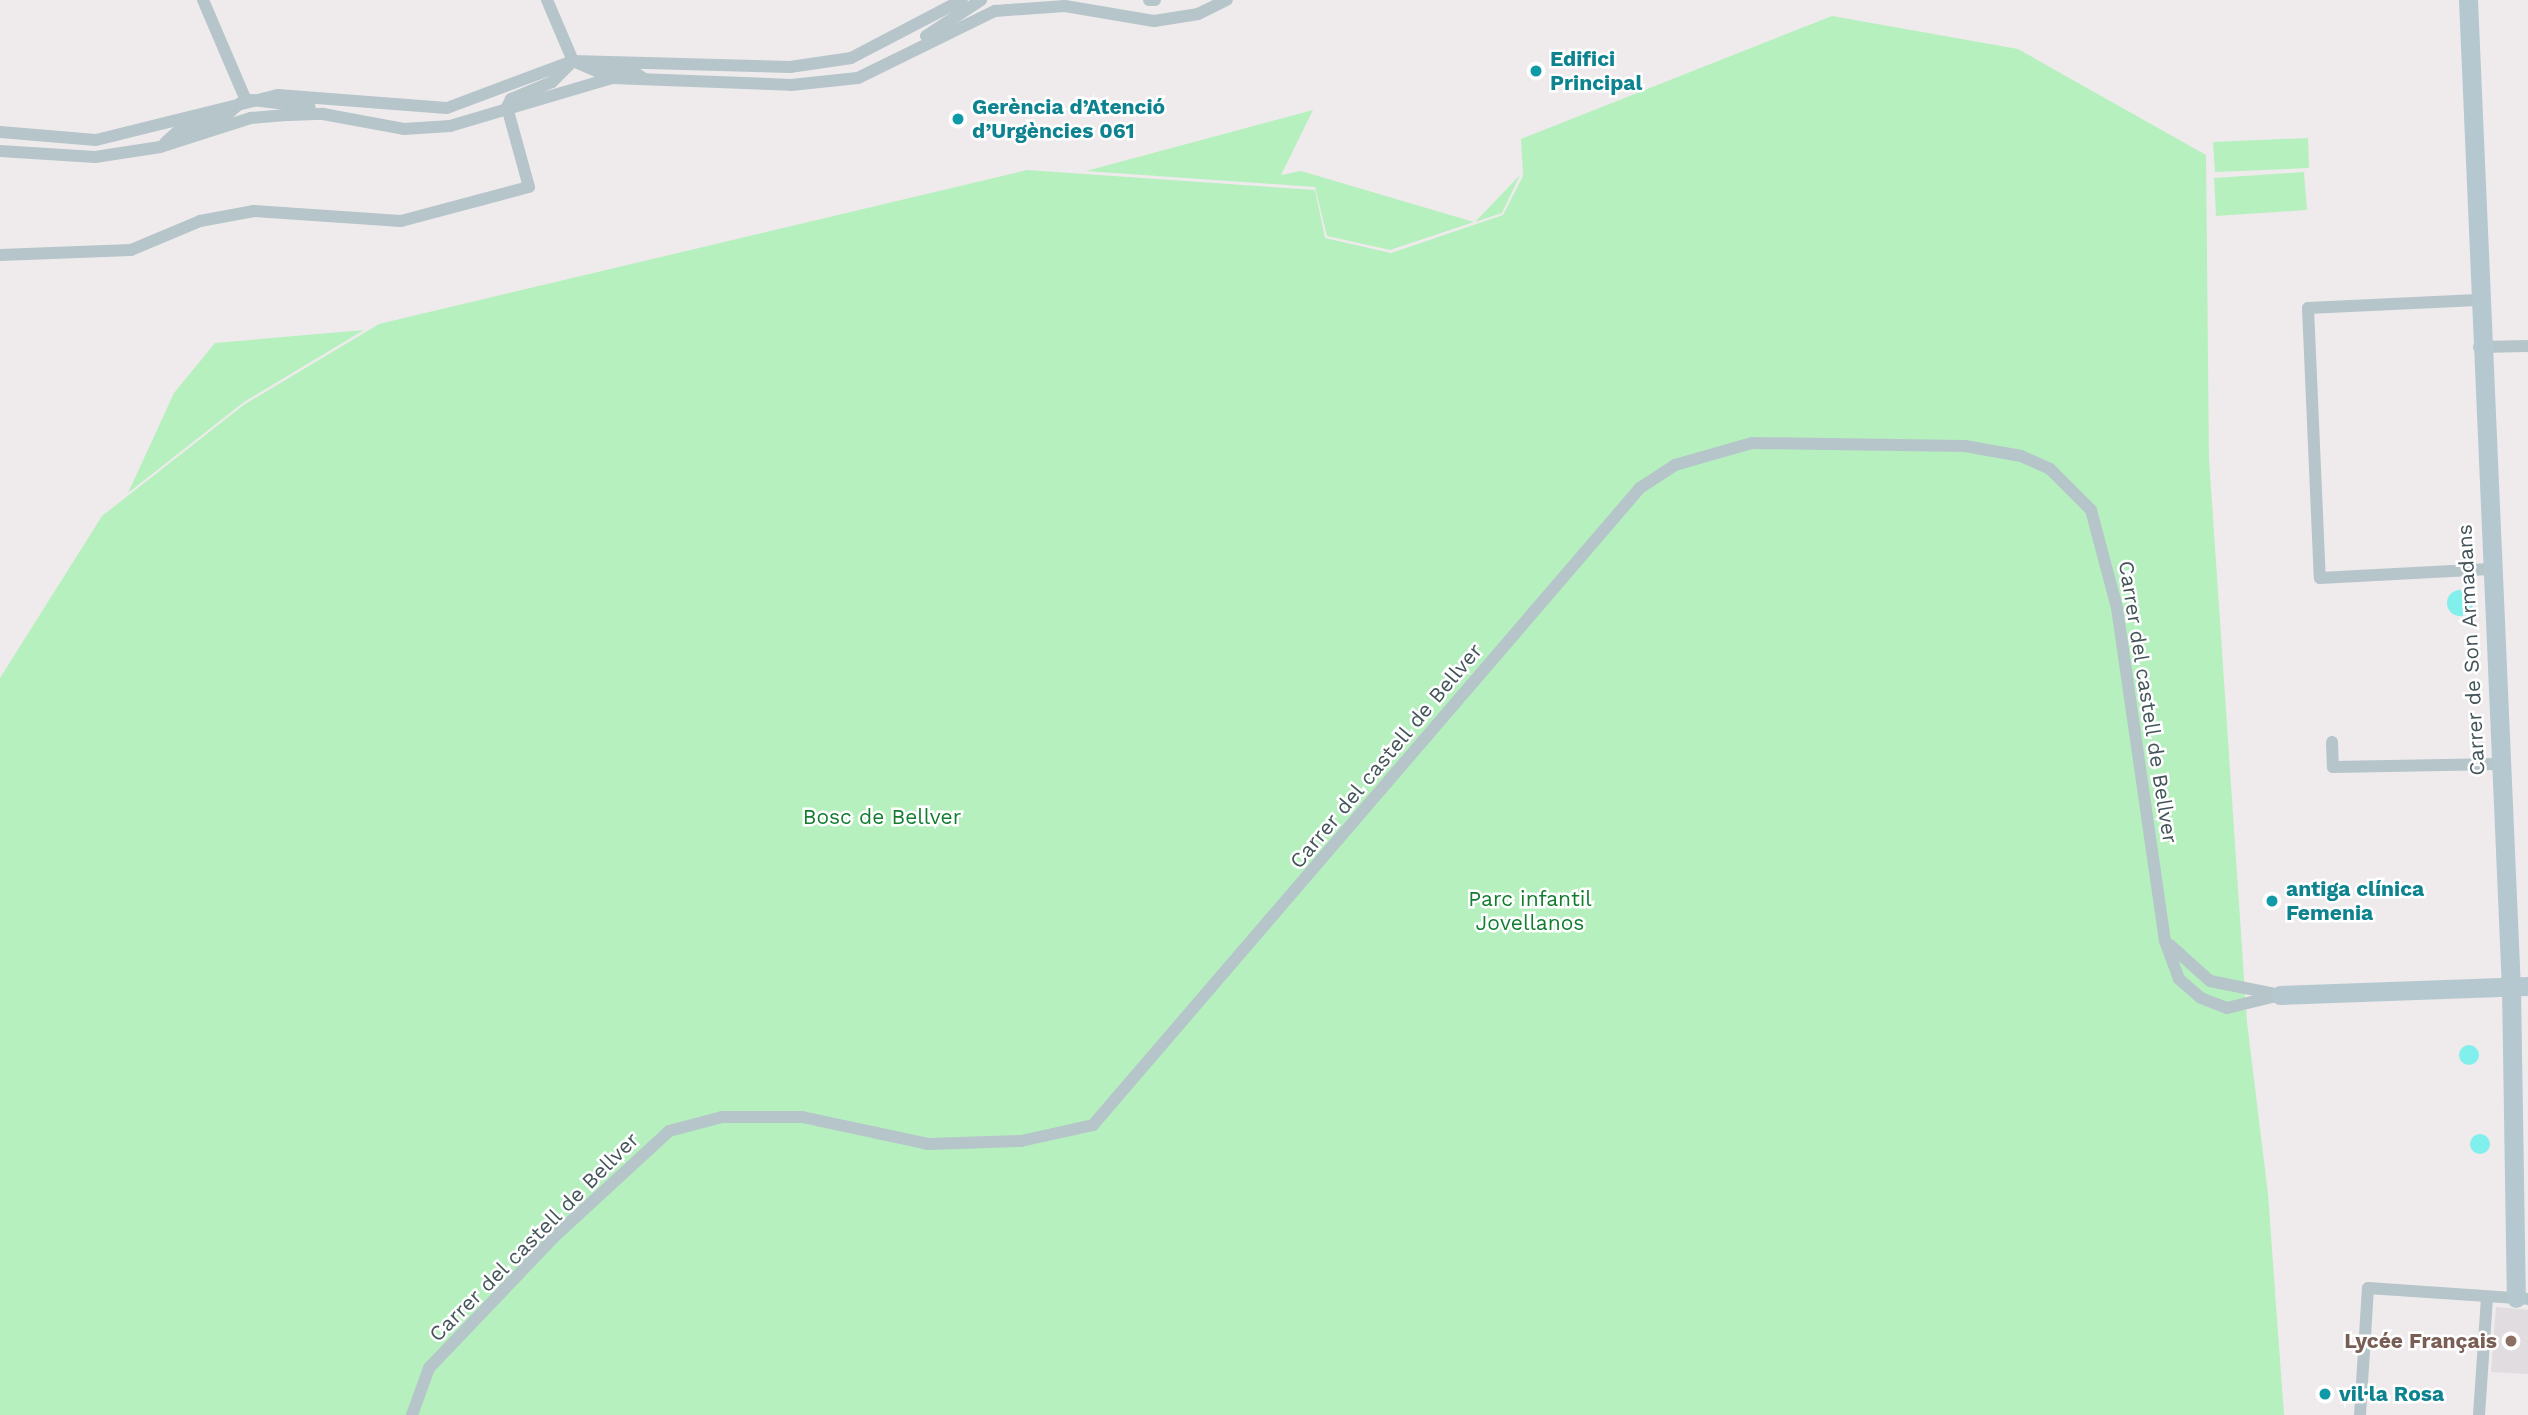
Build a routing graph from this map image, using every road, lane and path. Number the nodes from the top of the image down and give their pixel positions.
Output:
1 (203, 0) edge
2 (547, 0) edge
3 (962, 0) edge
4 (981, 0) edge
5 (1149, 0) edge
6 (1155, 0) edge
7 (1227, 0) edge
8 (2468, 0) edge
9 (1061, 3) edge
10 (924, 44) junction
11 (573, 61) junction
12 (643, 78) junction
13 (245, 98) junction
14 (507, 107) junction
15 (323, 114) junction
16 (0, 132) edge
17 (160, 147) junction
18 (0, 150) edge
19 (0, 255) edge
20 (2477, 300) junction
21 (2528, 346) edge
22 (2479, 347) junction
23 (2490, 569) junction
24 (2332, 742) dead end
25 (2500, 764) junction
26 (2165, 941) junction
27 (2519, 986) edge
28 (2280, 995) junction
29 (2487, 1297) junction
30 (2522, 1298) edge
31 (412, 1415) edge
32 (2360, 1415) edge
33 (2479, 1415) edge

1 - 13 street
2 - 11 street
3 - 11 street
4 - 10 street
5 - 6 street
7 - 9 street
8 - 20 street, Carrer de Son Armadans
9 - 10 street
10 - 12 street
11 - 12 street
11 - 13 street
11 - 14 street
12 - 14 street
13 - 15 street
13 - 16 street
13 - 17 street
14 - 15 street
14 - 19 street
15 - 17 street
17 - 18 street
20 - 22 street, Carrer de Son Armadans
20 - 23 street
21 - 22 street
22 - 23 street, Carrer de Son Armadans
23 - 25 street, Carrer de Son Armadans
24 - 25 street
25 - 27 street, Carrer de Son Armadans
26 - 28 street
26 - 28 street, Carrer del castell de Bellver
26 - 31 street, Carrer del castell de Bellver
27 - 28 street
27 - 30 street, Carrer de Son Armadans
29 - 30 street
29 - 32 street
29 - 33 street

